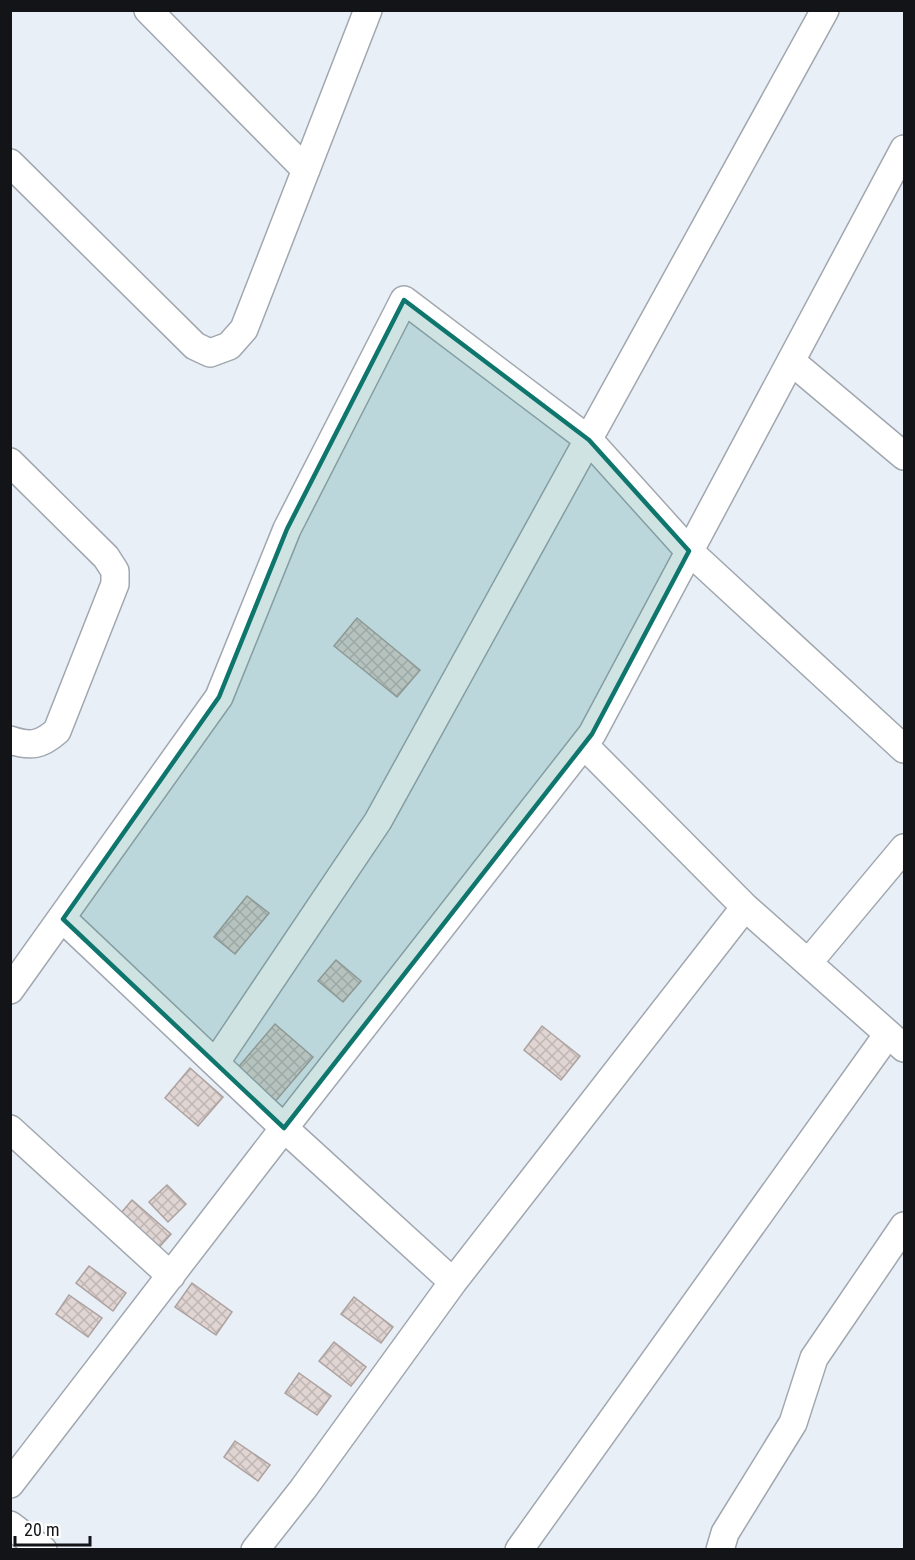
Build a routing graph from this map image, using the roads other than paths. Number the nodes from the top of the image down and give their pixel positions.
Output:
1 (148, 10) edge
2 (368, 10) edge
3 (825, 10) edge
4 (904, 149) edge
5 (10, 162) edge
6 (306, 170) junction
7 (791, 361) junction
8 (589, 440) junction
9 (904, 456) edge
10 (10, 462) edge
11 (689, 551) junction
12 (10, 740) edge
13 (584, 745) junction
14 (904, 749) edge
15 (904, 848) edge
16 (745, 907) junction
17 (63, 919) junction
18 (808, 963) junction
19 (10, 990) edge
20 (896, 1041) edge
21 (216, 1062) junction
22 (284, 1128) junction
23 (10, 1129) edge
24 (904, 1226) edge
25 (171, 1276) junction
26 (453, 1282) junction
27 (10, 1484) edge
28 (10, 1525) edge
29 (43, 1550) edge
30 (255, 1550) edge
31 (519, 1550) edge
32 (720, 1550) edge

1 - 6 street
2 - 6 street
3 - 8 street
4 - 7 street
5 - 6 street
7 - 9 street
7 - 11 street
8 - 11 street
8 - 17 street
8 - 21 street
10 - 12 street
11 - 13 street
11 - 14 street
13 - 16 street
13 - 22 street
15 - 18 street
16 - 18 street
16 - 26 street
17 - 19 street
17 - 21 street
18 - 20 street
20 - 31 street
21 - 22 street
22 - 25 street
22 - 26 street
23 - 25 street
24 - 32 street
25 - 27 street
26 - 30 street
28 - 29 street

